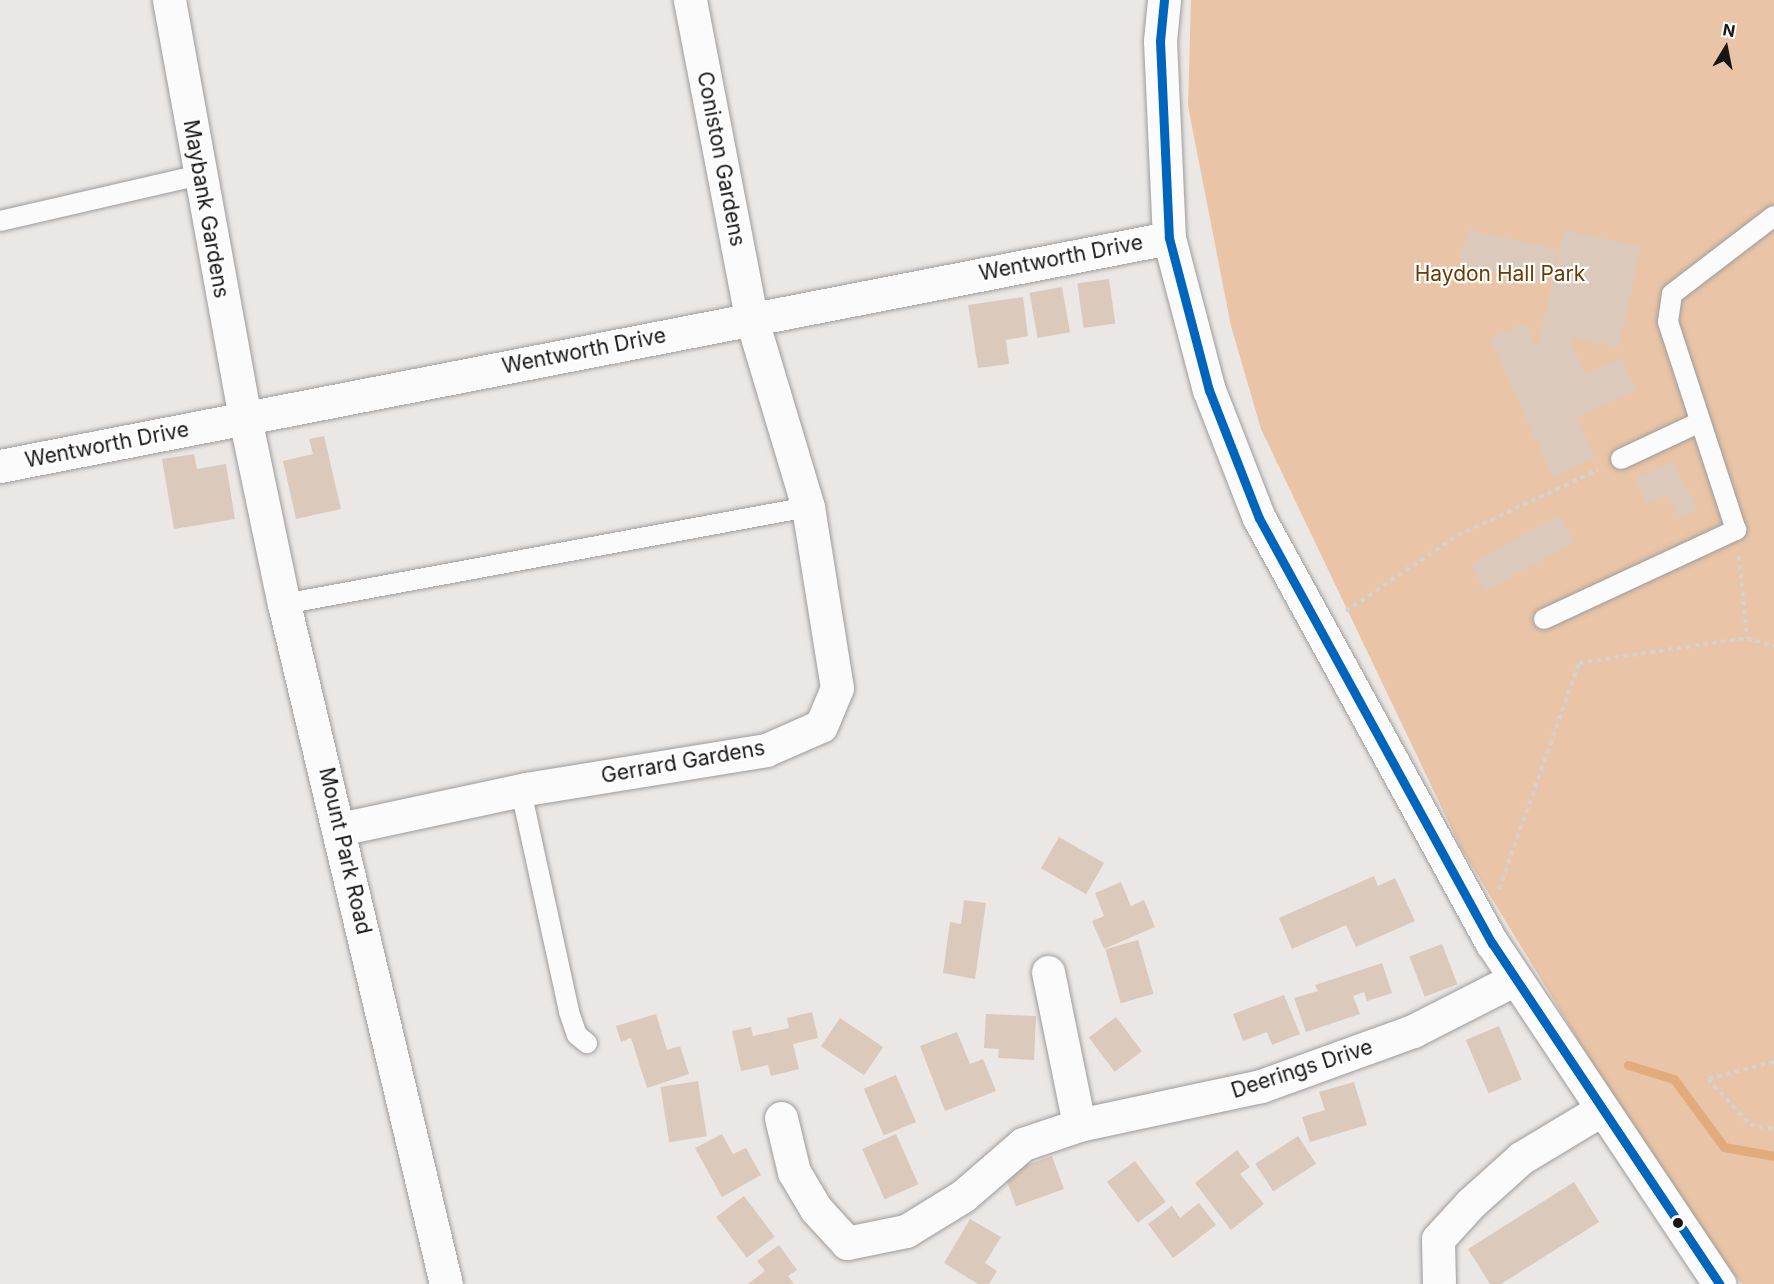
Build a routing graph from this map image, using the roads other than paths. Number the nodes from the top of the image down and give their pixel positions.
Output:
1 (170, 0) edge
2 (690, 0) edge
3 (1164, 0) edge
4 (200, 175) junction
5 (1774, 216) edge
6 (0, 221) edge
7 (1169, 238) junction
8 (751, 317) junction
9 (245, 418) junction
10 (1700, 422) junction
11 (1621, 459) road end
12 (0, 466) edge
13 (808, 507) junction
14 (284, 604) junction
15 (1544, 619) dead end
16 (521, 791) junction
17 (340, 829) junction
18 (1048, 972) dead end
19 (1515, 979) junction
20 (587, 1043) dead end
21 (1601, 1110) junction
22 (781, 1118) dead end
23 (1079, 1125) junction
24 (446, 1284) edge
25 (1439, 1284) edge
26 (1719, 1284) edge

1 - 4 street, Maybank Gardens
2 - 8 street, Coniston Gardens
3 - 7 street
4 - 6 lane
4 - 9 street, Maybank Gardens
5 - 10 lane
7 - 8 street, Wentworth Drive
7 - 19 street
8 - 9 street, Wentworth Drive
8 - 13 street, Gerrard Gardens
9 - 12 street, Wentworth Drive
9 - 14 street, Mount Park Road
10 - 11 lane
10 - 15 lane
13 - 14 lane
13 - 16 street, Gerrard Gardens
14 - 17 street, Mount Park Road
16 - 17 street, Gerrard Gardens
16 - 20 lane
17 - 24 street, Mount Park Road
18 - 23 street
19 - 21 street
19 - 23 street, Deerings Drive
21 - 25 street
21 - 26 street
22 - 23 street, Deerings Drive

